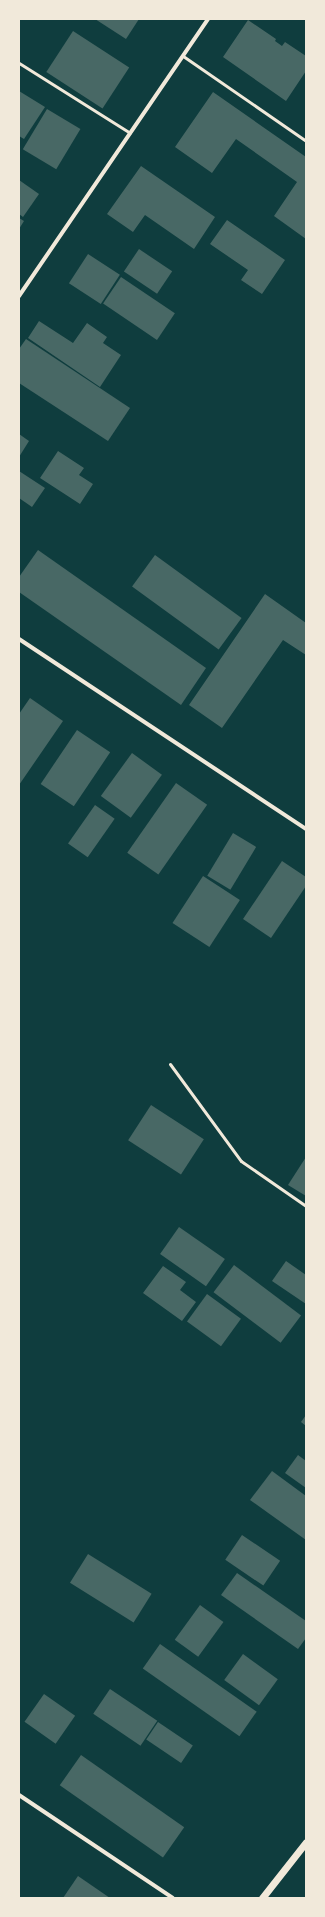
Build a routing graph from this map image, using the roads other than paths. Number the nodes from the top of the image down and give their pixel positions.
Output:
1 (208, 19) edge
2 (183, 56) junction
3 (19, 63) edge
4 (130, 133) junction
5 (306, 142) edge
6 (19, 296) edge
7 (19, 639) edge
8 (306, 829) edge
9 (170, 1064) dead end
10 (306, 1206) edge
11 (19, 1794) edge
12 (306, 1842) edge
13 (173, 1898) edge
14 (262, 1898) edge

1 - 2 street
2 - 4 street
2 - 5 lane
3 - 4 lane
4 - 6 street
7 - 8 street
9 - 10 lane
11 - 13 street
12 - 14 street

